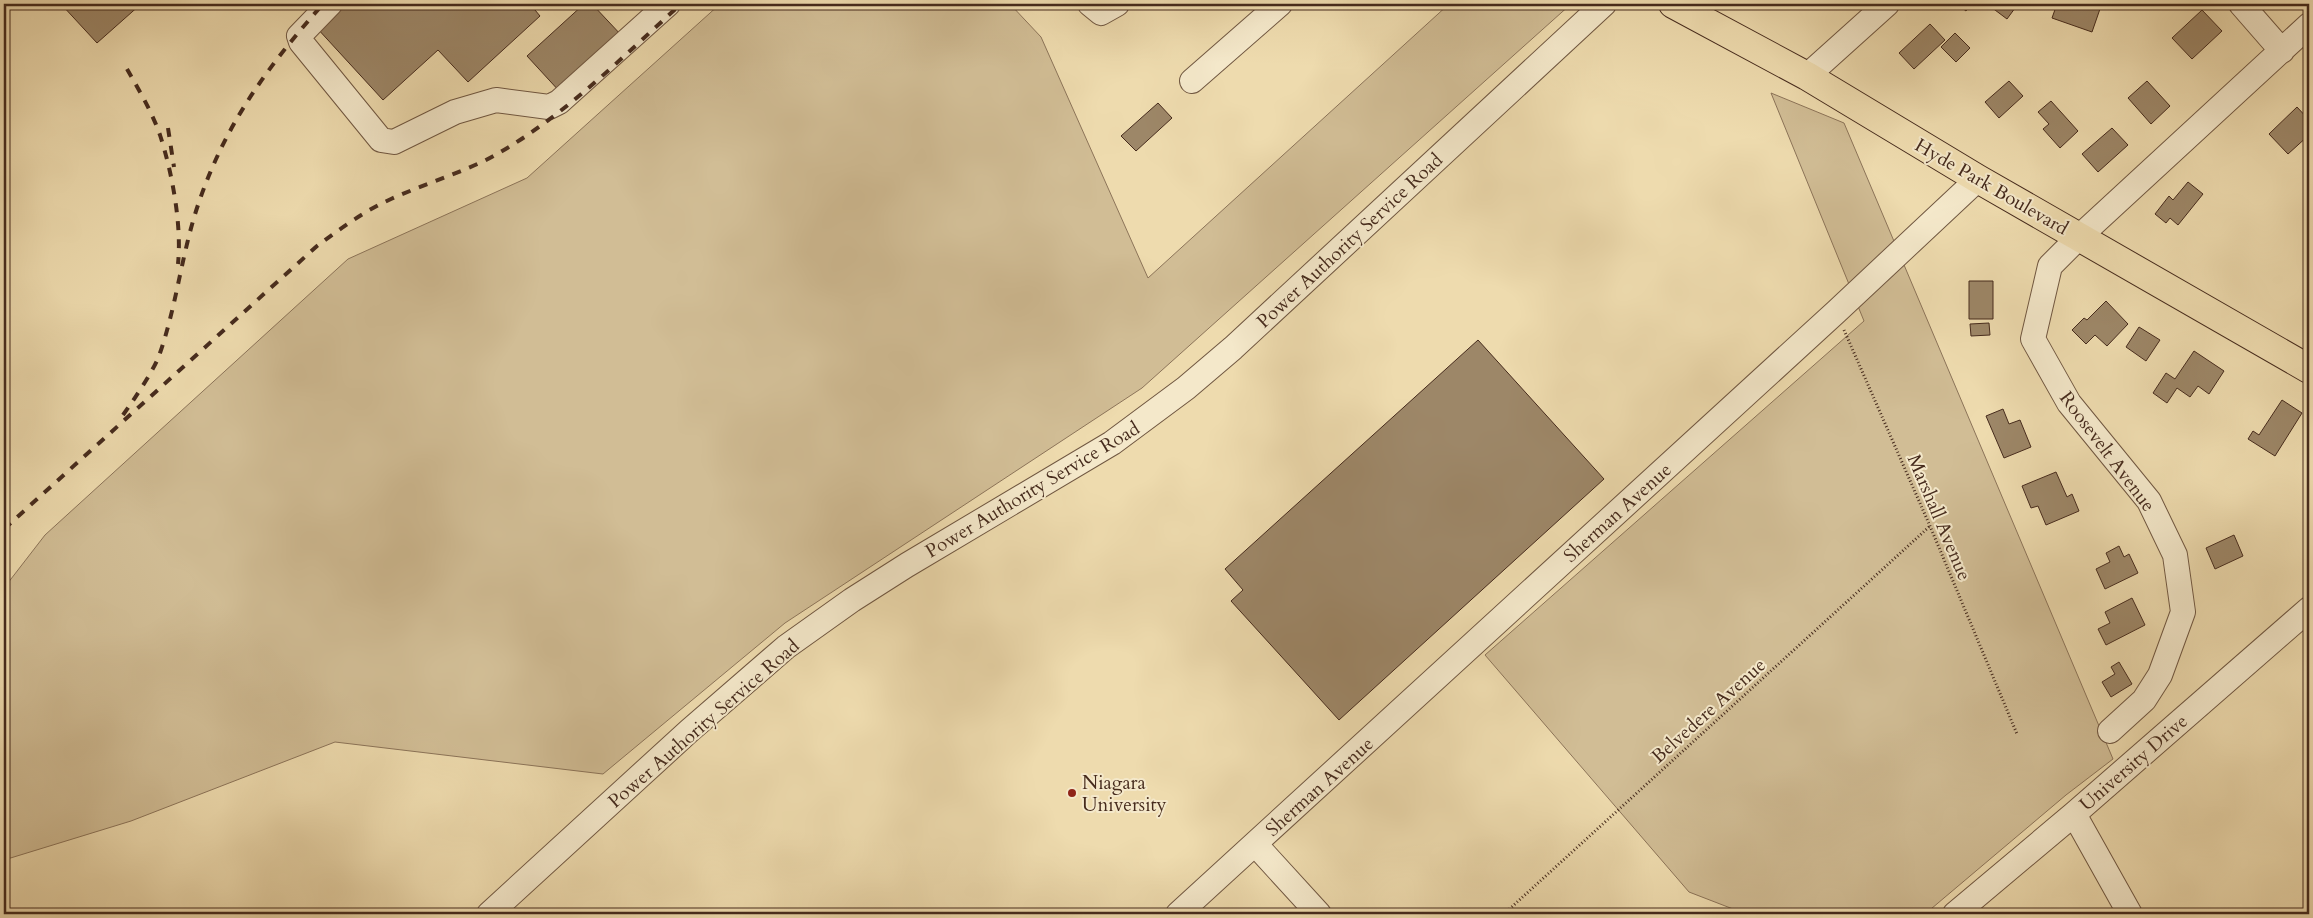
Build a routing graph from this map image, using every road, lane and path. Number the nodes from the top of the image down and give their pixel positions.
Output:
1 (330, 4) edge
2 (668, 4) edge
3 (1090, 4) edge
4 (1117, 4) edge
5 (1280, 4) edge
6 (1604, 4) edge
7 (1673, 4) edge
8 (1887, 4) edge
9 (2241, 4) edge
10 (2309, 25) edge
11 (2282, 51) junction
12 (1807, 76) junction
13 (1192, 80) dead end
14 (1978, 179) junction
15 (2079, 237) junction
16 (1836, 312) junction
17 (2309, 369) edge
18 (1930, 526) junction
19 (2309, 608) edge
20 (2110, 731) dead end
21 (2017, 734) dead end
22 (2074, 814) junction
23 (1255, 844) junction
24 (489, 914) edge
25 (1178, 914) edge
26 (1319, 914) edge
27 (1504, 914) edge
28 (1955, 914) edge
29 (2130, 914) edge

1 - 2 street
3 - 4 street
5 - 13 street
6 - 24 street, Power Authority Service Road
7 - 12 main road, Hyde Park Boulevard
8 - 12 street
9 - 11 street
10 - 11 street, Roosevelt Avenue
11 - 15 street, Roosevelt Avenue
12 - 14 main road, Hyde Park Boulevard
14 - 15 main road, Hyde Park Boulevard
14 - 16 street, Sherman Avenue
15 - 17 main road, Hyde Park Boulevard
15 - 20 street, Roosevelt Avenue
16 - 18 path, Marshall Avenue
16 - 23 street, Sherman Avenue
18 - 21 path, Marshall Avenue
18 - 27 path, Belvedere Avenue
19 - 22 street, University Drive
22 - 28 street, University Drive
22 - 29 street
23 - 25 street, Sherman Avenue
23 - 26 street

